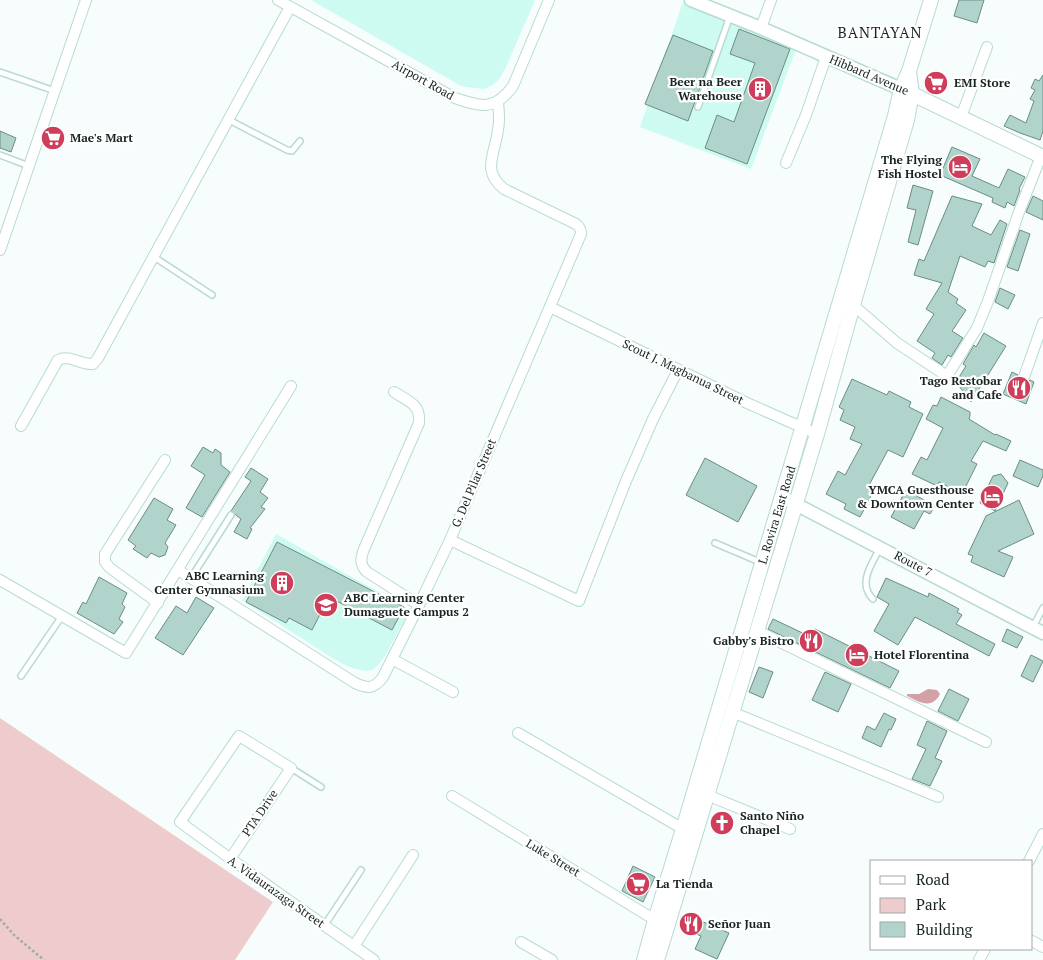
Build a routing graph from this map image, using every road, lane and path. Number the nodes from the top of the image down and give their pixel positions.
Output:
1 (86, 0) edge
2 (278, 0) edge
3 (548, 0) edge
4 (691, 0) edge
5 (771, 0) edge
6 (931, 0) edge
7 (290, 7) junction
8 (730, 16) junction
9 (761, 28) junction
10 (987, 47) dead end
11 (826, 57) junction
12 (0, 72) edge
13 (55, 91) junction
14 (906, 91) junction
15 (498, 102) junction
16 (698, 107) dead end
17 (961, 117) junction
18 (228, 120) junction
19 (300, 141) dead end
20 (0, 155) edge
21 (1042, 156) edge
22 (786, 163) dead end
23 (29, 166) junction
24 (0, 250) edge
25 (154, 257) junction
26 (859, 260) junction
27 (212, 295) dead end
28 (853, 305) junction
29 (550, 308) junction
30 (1043, 323) edge
31 (678, 370) junction
32 (1024, 377) dead end
33 (291, 386) dead end
34 (394, 392) dead end
35 (21, 426) dead end
36 (803, 428) junction
37 (817, 434) junction
38 (165, 460) dead end
39 (782, 497) junction
40 (795, 503) junction
41 (231, 515) dead end
42 (450, 540) junction
43 (715, 543) dead end
44 (880, 548) junction
45 (762, 563) junction
46 (178, 570) junction
47 (191, 579) junction
48 (0, 580) edge
49 (873, 599) dead end
50 (158, 603) junction
51 (419, 605) junction
52 (1043, 608) edge
53 (62, 616) junction
54 (757, 630) junction
55 (1038, 630) edge
56 (392, 659) junction
57 (737, 673) junction
58 (21, 676) dead end
59 (453, 692) dead end
60 (732, 712) junction
61 (518, 733) dead end
62 (986, 742) dead end
63 (291, 768) junction
64 (321, 787) dead end
65 (707, 795) junction
66 (452, 796) dead end
67 (938, 797) dead end
68 (695, 812) junction
69 (683, 829) junction
70 (790, 829) dead end
71 (1043, 834) edge
72 (413, 855) dead end
73 (230, 859) junction
74 (1030, 860) edge
75 (361, 870) dead end
76 (0, 919) edge
77 (655, 920) junction
78 (324, 926) junction
79 (521, 942) dead end
80 (354, 946) junction
81 (650, 959) edge
82 (44, 960) edge
83 (374, 960) edge
84 (552, 960) edge

1 - 13 street
2 - 7 street, Airport Road
3 - 15 street
4 - 8 street, Hibbard Avenue
5 - 9 street
6 - 14 main road, L. Rovira East Road
7 - 15 street, Airport Road
7 - 18 street
8 - 9 street, Hibbard Avenue
8 - 16 lane
9 - 11 street, Hibbard Avenue
10 - 17 street
11 - 14 street, Hibbard Avenue
11 - 22 street
12 - 13 lane
13 - 23 street
14 - 17 main road, Hibbard Avenue
14 - 26 main road, L. Rovira East Road
15 - 29 street, G. Del Pilar Street
17 - 21 main road, Hibbard Avenue
18 - 19 lane
18 - 25 street
20 - 23 lane
21 - 28 street
23 - 24 street
25 - 27 lane
25 - 35 street
26 - 28 main road, L. Rovira East Road
26 - 36 main road, L. Rovira East Road
28 - 37 main road, L. Rovira East Road
29 - 31 street, Scout J. Magbanua Street
29 - 42 street, G. Del Pilar Street
30 - 32 street
31 - 36 street, Scout J. Magbanua Street
31 - 42 street
33 - 46 street
34 - 51 street
36 - 37 street, Scout J. Magbanua Street
36 - 39 main road, L. Rovira East Road
37 - 40 main road, L. Rovira East Road
38 - 50 street
39 - 40 street, Route 7
39 - 45 main road, L. Rovira East Road
40 - 44 street, Route 7
40 - 54 main road, L. Rovira East Road
41 - 47 lane
42 - 51 street, G. Del Pilar Street
43 - 45 lane
44 - 49 lane
44 - 55 street, Route 7
45 - 57 main road, L. Rovira East Road
46 - 47 street, G. Del Pilar Street
46 - 50 street
47 - 56 street, G. Del Pilar Street
48 - 53 street
50 - 53 street
51 - 56 street, G. Del Pilar Street
52 - 55 lane
53 - 58 lane
54 - 57 main road, L. Rovira East Road
54 - 62 street
56 - 59 street
57 - 60 main road, L. Rovira East Road
57 - 68 main road, L. Rovira East Road
60 - 65 main road, L. Rovira East Road
60 - 67 street
61 - 69 street
63 - 64 lane
63 - 73 street, PTA Drive
63 - 73 street, A. Vidaurazaga Street
65 - 68 main road, L. Rovira East Road
65 - 70 street
66 - 77 street, Luke Street
68 - 69 main road, L. Rovira East Road
68 - 81 main road, L. Rovira East Road
69 - 77 main road, L. Rovira East Road
71 - 74 street
72 - 80 street
73 - 78 street, A. Vidaurazaga Street
75 - 78 lane
76 - 82 path
77 - 81 main road, L. Rovira East Road
78 - 80 street, A. Vidaurazaga Street
79 - 84 street
80 - 83 street, A. Vidaurazaga Street

